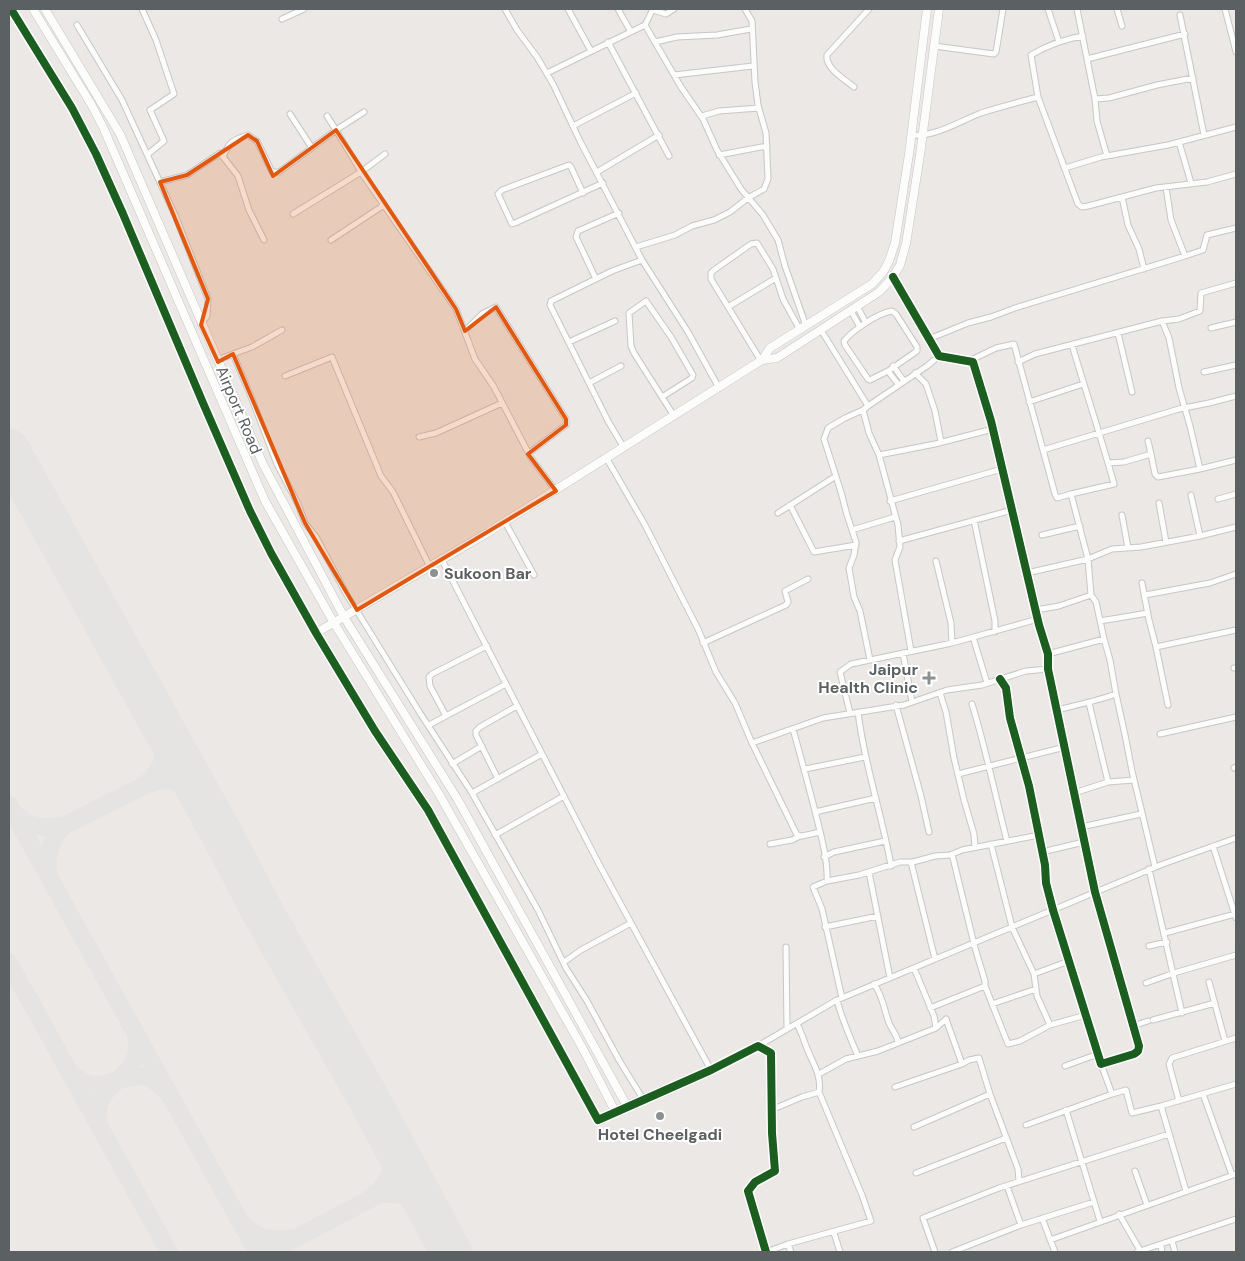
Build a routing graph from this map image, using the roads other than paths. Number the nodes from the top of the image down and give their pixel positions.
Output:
1 (11, 9) edge
2 (32, 9) edge
3 (45, 9) edge
4 (142, 9) edge
5 (304, 9) edge
6 (505, 9) edge
7 (568, 9) edge
8 (618, 9) edge
9 (653, 9) edge
10 (674, 9) edge
11 (745, 9) edge
12 (869, 9) edge
13 (928, 9) edge
14 (939, 9) edge
15 (1003, 9) edge
16 (1048, 9) edge
17 (1077, 9) edge
18 (1117, 9) edge
19 (1225, 9) edge
20 (1180, 15) dead end
21 (282, 19) dead end
22 (77, 25) dead end
23 (646, 25) junction
24 (1122, 26) dead end
25 (751, 29) junction
26 (631, 32) junction
27 (1185, 34) junction
28 (1083, 36) junction
29 (608, 42) junction
30 (655, 42) junction
31 (1059, 42) junction
32 (934, 46) junction
33 (591, 50) junction
34 (1236, 52) edge
35 (1087, 59) junction
36 (753, 66) junction
37 (547, 73) junction
38 (674, 76) junction
39 (1193, 78) junction
40 (854, 87) dead end
41 (636, 93) junction
42 (1038, 96) junction
43 (1095, 99) junction
44 (759, 108) junction
45 (364, 112) dead end
46 (290, 114) dead end
47 (326, 116) dead end
48 (702, 116) junction
49 (573, 126) junction
50 (1236, 127) edge
51 (336, 130) junction
52 (659, 135) junction
53 (911, 135) junction
54 (1204, 135) junction
55 (923, 136) junction
56 (1179, 142) junction
57 (766, 146) junction
58 (312, 148) junction
59 (148, 154) junction
60 (385, 154) dead end
61 (719, 155) junction
62 (669, 156) dead end
63 (1107, 156) junction
64 (223, 157) junction
65 (1065, 168) junction
66 (362, 172) junction
67 (597, 172) junction
68 (1236, 174) edge
69 (160, 182) junction
70 (603, 183) junction
71 (1191, 183) junction
72 (1166, 186) junction
73 (583, 193) junction
74 (1122, 197) junction
75 (748, 198) junction
76 (384, 205) junction
77 (619, 213) junction
78 (293, 214) dead end
79 (1236, 228) edge
80 (264, 240) dead end
81 (331, 240) dead end
82 (636, 247) junction
83 (1185, 256) junction
84 (642, 260) junction
85 (1144, 269) junction
86 (893, 277) junction
87 (776, 278) junction
88 (596, 279) junction
89 (1236, 283) edge
90 (728, 307) junction
91 (854, 308) junction
92 (616, 321) dead end
93 (1162, 321) junction
94 (1236, 322) edge
95 (866, 323) junction
96 (201, 325) junction
97 (860, 327) junction
98 (803, 328) junction
99 (1211, 328) dead end
100 (282, 330) dead end
101 (465, 330) junction
102 (821, 330) junction
103 (1118, 333) junction
104 (929, 339) junction
105 (569, 342) junction
106 (1072, 345) junction
107 (233, 354) junction
108 (939, 356) junction
109 (761, 361) junction
110 (968, 361) junction
111 (218, 362) junction
112 (1018, 362) junction
113 (1236, 365) edge
114 (621, 366) dead end
115 (891, 368) junction
116 (1204, 372) dead end
117 (915, 373) junction
118 (285, 376) dead end
119 (904, 381) junction
120 (589, 383) junction
121 (898, 384) junction
122 (1083, 384) junction
123 (719, 388) junction
124 (1132, 392) dead end
125 (1236, 396) edge
126 (662, 397) junction
127 (1029, 402) junction
128 (502, 403) junction
129 (868, 406) junction
130 (1186, 408) junction
131 (862, 410) junction
132 (674, 416) junction
133 (993, 429) junction
134 (1100, 434) junction
135 (420, 438) dead end
136 (1148, 441) dead end
137 (941, 442) junction
138 (624, 448) junction
139 (1043, 450) junction
140 (529, 453) junction
141 (1151, 454) junction
142 (879, 456) junction
143 (607, 459) junction
144 (1236, 460) edge
145 (1108, 463) junction
146 (1002, 469) junction
147 (1200, 469) junction
148 (836, 476) junction
149 (556, 490) junction
150 (1072, 494) junction
151 (1236, 494) edge
152 (1191, 495) dead end
153 (1218, 498) dead end
154 (890, 501) junction
155 (1159, 503) dead end
156 (790, 505) junction
157 (1012, 510) junction
158 (778, 513) dead end
159 (1122, 515) dead end
160 (895, 517) junction
161 (974, 520) junction
162 (505, 522) junction
163 (1080, 526) junction
164 (1236, 527) edge
165 (852, 530) junction
166 (1042, 535) dead end
167 (1200, 536) junction
168 (899, 542) junction
169 (1166, 542) junction
170 (856, 545) junction
171 (1128, 548) junction
172 (1088, 559) junction
173 (442, 560) junction
174 (936, 561) dead end
175 (430, 567) junction
176 (1027, 573) junction
177 (1236, 574) edge
178 (534, 575) dead end
179 (808, 578) dead end
180 (1142, 583) dead end
181 (1145, 595) junction
182 (1091, 596) junction
183 (357, 610) junction
184 (1036, 610) junction
185 (1148, 613) junction
186 (344, 617) junction
187 (1038, 619) junction
188 (1100, 621) junction
189 (334, 623) junction
190 (1236, 630) edge
191 (995, 632) junction
192 (316, 633) junction
193 (973, 637) junction
194 (1104, 639) junction
195 (952, 642) junction
196 (703, 643) junction
197 (487, 646) junction
198 (1156, 647) junction
199 (911, 651) junction
200 (903, 653) junction
201 (1048, 654) junction
202 (870, 660) junction
203 (1048, 669) junction
204 (1000, 679) junction
205 (506, 684) junction
206 (987, 684) junction
207 (940, 693) junction
208 (1116, 694) junction
209 (912, 702) junction
210 (1089, 703) junction
211 (972, 704) dead end
212 (1168, 705) dead end
213 (517, 706) junction
214 (896, 706) junction
215 (1057, 710) junction
216 (858, 712) junction
217 (850, 713) junction
218 (446, 716) junction
219 (1236, 717) edge
220 (429, 726) junction
221 (793, 729) junction
222 (1160, 734) dead end
223 (752, 743) junction
224 (482, 746) junction
225 (1065, 747) junction
226 (542, 754) junction
227 (865, 757) junction
228 (1021, 758) junction
229 (452, 764) junction
230 (988, 767) junction
231 (805, 769) junction
232 (958, 774) junction
233 (498, 779) junction
234 (1134, 780) junction
235 (1108, 782) junction
236 (472, 793) junction
237 (1074, 793) junction
238 (564, 796) junction
239 (876, 798) junction
240 (815, 812) junction
241 (1141, 814) junction
242 (1081, 827) junction
243 (820, 832) junction
244 (929, 832) dead end
245 (495, 835) junction
246 (1039, 835) junction
247 (800, 836) junction
248 (1236, 838) edge
249 (885, 841) junction
250 (1007, 841) junction
251 (1084, 842) junction
252 (770, 844) dead end
253 (991, 844) junction
254 (1213, 846) junction
255 (975, 847) junction
256 (1042, 852) junction
257 (952, 854) junction
258 (824, 857) junction
259 (911, 862) junction
260 (891, 866) junction
261 (1152, 868) junction
262 (869, 872) junction
263 (827, 881) junction
264 (1095, 892) junction
265 (1053, 910) junction
266 (878, 916) junction
267 (1236, 916) edge
268 (631, 923) junction
269 (825, 927) junction
270 (1012, 927) junction
271 (1165, 933) junction
272 (1167, 942) junction
273 (974, 943) junction
274 (1149, 946) dead end
275 (786, 947) dead end
276 (1236, 955) edge
277 (935, 959) junction
278 (1069, 961) junction
279 (564, 962) junction
280 (914, 968) junction
281 (1174, 973) junction
282 (1034, 974) junction
283 (890, 978) junction
284 (1209, 982) dead end
285 (1146, 983) dead end
286 (874, 984) junction
287 (985, 986) junction
288 (1036, 989) junction
289 (839, 999) junction
290 (1215, 1003) junction
291 (992, 1004) junction
292 (930, 1008) junction
293 (1182, 1013) junction
294 (1086, 1016) junction
295 (797, 1024) junction
296 (1050, 1025) junction
297 (1133, 1026) junction
298 (936, 1028) junction
299 (787, 1029) junction
300 (1236, 1038) edge
301 (1225, 1041) junction
302 (898, 1042) junction
303 (758, 1046) junction
304 (1098, 1054) junction
305 (858, 1056) junction
306 (962, 1064) junction
307 (1101, 1064) junction
308 (1065, 1066) dead end
309 (711, 1070) junction
310 (819, 1074) junction
311 (1236, 1084) edge
312 (895, 1087) dead end
313 (819, 1092) junction
314 (990, 1094) junction
315 (1112, 1094) junction
316 (1202, 1094) junction
317 (643, 1099) junction
318 (1179, 1101) junction
319 (628, 1106) junction
320 (1161, 1106) junction
321 (771, 1110) junction
322 (1066, 1110) junction
323 (615, 1111) junction
324 (1026, 1125) dead end
325 (914, 1127) dead end
326 (1169, 1134) junction
327 (1006, 1138) junction
328 (1082, 1162) junction
329 (1135, 1171) dead end
330 (916, 1173) dead end
331 (1234, 1175) edge
332 (1019, 1181) junction
333 (1007, 1186) junction
334 (1186, 1191) junction
335 (1094, 1202) junction
336 (1147, 1205) junction
337 (1119, 1214) junction
338 (1042, 1218) junction
339 (1236, 1219) edge
340 (1100, 1221) junction
341 (1021, 1225) junction
342 (834, 1232) junction
343 (1050, 1240) junction
344 (1172, 1241) junction
345 (788, 1244) junction
346 (1161, 1245) junction
347 (766, 1252) edge
348 (791, 1252) edge
349 (840, 1252) edge
350 (935, 1252) edge
351 (952, 1252) edge
352 (1055, 1252) edge
353 (1138, 1252) edge
354 (1141, 1252) edge
355 (1162, 1252) edge
356 (1175, 1252) edge

1 - 192 street
2 - 189 street, Airport Road
3 - 96 street, Airport Road
4 - 59 street
5 - 21 street
6 - 37 street
7 - 33 street
8 - 26 street
9 - 10 street
9 - 23 street
11 - 25 street
12 - 40 street
13 - 53 street
14 - 32 street
15 - 32 street
16 - 31 street
17 - 28 street
18 - 24 street
19 - 34 street
20 - 27 street
22 - 59 street
23 - 26 street
23 - 30 street
25 - 30 street
25 - 36 street
26 - 29 street
27 - 35 street
27 - 39 street
28 - 31 street
28 - 35 street
29 - 33 street
29 - 41 street
30 - 38 street
31 - 42 street
32 - 55 street
33 - 37 street
35 - 43 street
36 - 38 street
36 - 44 street
37 - 49 street
38 - 48 street
39 - 43 street
39 - 54 street
41 - 49 street
41 - 52 street
42 - 55 street
42 - 65 street
43 - 63 street
44 - 48 street
44 - 57 street
45 - 51 street
46 - 58 street
47 - 51 street
48 - 61 street
49 - 67 street
50 - 54 street
51 - 58 street
51 - 66 street
52 - 62 street
52 - 67 street
53 - 55 street
53 - 98 street
54 - 56 street
55 - 86 street
56 - 63 street
56 - 71 street
57 - 61 street
57 - 75 street
58 - 64 street
59 - 69 street
60 - 66 street
61 - 75 street
63 - 65 street
64 - 69 street
64 - 80 street
65 - 74 street
66 - 76 street
66 - 78 street
67 - 70 street
68 - 71 street
69 - 96 street
70 - 73 street
70 - 77 street
71 - 72 street
72 - 74 street
72 - 83 street
73 - 73 street
74 - 85 street
75 - 82 street
75 - 98 street
76 - 81 street
76 - 101 street
77 - 82 street
77 - 88 street
79 - 83 street
82 - 84 street
83 - 85 street
84 - 88 street
84 - 123 street
85 - 104 street
86 - 91 street
86 - 104 street
87 - 90 street
87 - 90 street
87 - 98 street
88 - 105 street
89 - 93 street
90 - 109 street
91 - 95 street
91 - 97 street
91 - 102 street
92 - 105 street
93 - 103 street
93 - 130 street
94 - 99 street
95 - 97 street
95 - 115 street
96 - 111 street, Airport Road
97 - 115 street
98 - 109 street
100 - 107 street
101 - 128 street
101 - 140 street
102 - 109 street
102 - 129 street
103 - 106 street
103 - 124 street
104 - 108 street
105 - 120 street
106 - 112 street
106 - 122 street
107 - 111 street
107 - 183 street
108 - 110 street
108 - 117 street
109 - 123 street
110 - 112 street
110 - 133 street
111 - 186 street, Airport Road
112 - 127 street
113 - 116 street
114 - 120 street
115 - 119 street
115 - 121 street
117 - 119 street
117 - 137 street
118 - 175 street
119 - 121 street
120 - 138 street
121 - 129 street
122 - 127 street
122 - 134 street
123 - 132 street
125 - 130 street
126 - 126 street
126 - 132 street
127 - 139 street
128 - 135 street
128 - 140 street
129 - 131 street
130 - 134 street
130 - 147 street
131 - 142 street
131 - 148 street
132 - 138 street
133 - 137 street
133 - 146 street
134 - 139 street
134 - 145 street
136 - 141 street
137 - 142 street
138 - 143 street
139 - 150 street
140 - 149 street
141 - 145 street
141 - 147 street
142 - 154 street
143 - 149 street
143 - 196 street
144 - 147 street
145 - 150 street
146 - 154 street
146 - 157 street
148 - 156 street
148 - 165 street
149 - 162 street
150 - 163 street
151 - 153 street
152 - 167 street
154 - 160 street
155 - 169 street
156 - 158 street
156 - 170 street
157 - 161 street
157 - 176 street
159 - 171 street
160 - 165 street
160 - 168 street
161 - 168 street
161 - 191 street
162 - 173 street
162 - 178 street
163 - 166 street
163 - 172 street
164 - 167 street
165 - 170 street
167 - 169 street
168 - 199 street
169 - 171 street
170 - 202 street
171 - 172 street
172 - 176 street
172 - 182 street
173 - 175 street
173 - 197 street
174 - 195 street
175 - 183 street
176 - 184 street
177 - 181 street
179 - 196 street
180 - 181 street
181 - 185 street
182 - 184 street
182 - 188 street
183 - 186 street
183 - 220 street
184 - 187 street
185 - 188 street
185 - 198 street
186 - 189 street
186 - 319 street, Airport Road
187 - 191 street
187 - 201 street
188 - 194 street
189 - 192 street
189 - 323 street, Airport Road
190 - 198 street
191 - 193 street
192 - 323 street
193 - 195 street
193 - 206 street
194 - 201 street
194 - 208 street
195 - 199 street
196 - 223 street
197 - 205 street
197 - 218 street
198 - 212 street
199 - 200 street
200 - 202 street
200 - 209 street
201 - 203 street
202 - 217 street
203 - 204 street
203 - 215 street
204 - 206 street
204 - 228 street
205 - 213 street
205 - 218 street
206 - 207 street
207 - 209 street
207 - 232 street
208 - 210 street
208 - 234 street
209 - 214 street
210 - 215 street
210 - 235 street
211 - 230 street
213 - 224 street
213 - 226 street
214 - 216 street
214 - 244 street
215 - 225 street
216 - 217 street
216 - 227 street
217 - 221 street
218 - 220 street
219 - 222 street
220 - 229 street
221 - 223 street
221 - 231 street
223 - 247 street
224 - 229 street
224 - 233 street
225 - 228 street
225 - 237 street
226 - 233 street
226 - 238 street
227 - 231 street
227 - 239 street
228 - 230 street
228 - 246 street
229 - 236 street
230 - 232 street
230 - 250 street
231 - 240 street
232 - 255 street
233 - 236 street
234 - 235 street
234 - 241 street
235 - 237 street
236 - 245 street
237 - 242 street
238 - 245 street
238 - 268 street
239 - 240 street
239 - 249 street
240 - 243 street
241 - 242 street
241 - 261 street
242 - 251 street
243 - 247 street
243 - 258 street
245 - 279 street
246 - 250 street
246 - 256 street
247 - 252 street
248 - 254 street
249 - 258 street
249 - 260 street
250 - 253 street
251 - 256 street
251 - 264 street
253 - 255 street
253 - 270 street
254 - 261 street
254 - 267 street
255 - 257 street
256 - 265 street
257 - 259 street
257 - 273 street
258 - 263 street
259 - 260 street
259 - 277 street
260 - 262 street
261 - 264 street
261 - 271 street
262 - 263 street
262 - 266 street
263 - 269 street
264 - 265 street
264 - 297 street
265 - 270 street
265 - 278 street
266 - 269 street
266 - 283 street
267 - 271 street
268 - 279 street
268 - 309 street
269 - 289 street
270 - 273 street
270 - 282 street
271 - 272 street
272 - 274 street
272 - 281 street
273 - 277 street
273 - 287 street
275 - 299 street
276 - 281 street
277 - 280 street
278 - 282 street
278 - 294 street
279 - 317 street
280 - 283 street
280 - 292 street
281 - 285 street
281 - 293 street
282 - 288 street
283 - 286 street
284 - 290 street
286 - 289 street
286 - 302 street
287 - 291 street
287 - 292 street
288 - 291 street
288 - 296 street
289 - 295 street
289 - 305 street
290 - 293 street
290 - 301 street
291 - 296 street
292 - 298 street
293 - 297 street
294 - 296 street
294 - 304 street
295 - 299 street
295 - 310 street
297 - 307 street
298 - 302 street
298 - 306 street
299 - 303 street
300 - 301 street
301 - 318 street
302 - 305 street
303 - 309 street
303 - 321 street
304 - 307 street
304 - 308 street
305 - 310 street
306 - 312 street
306 - 314 street
307 - 315 street
309 - 317 street
310 - 313 street
311 - 316 street
313 - 321 street
313 - 342 street
314 - 325 street
314 - 327 street
315 - 320 street
315 - 322 street
316 - 318 street
316 - 331 street
317 - 319 street
318 - 320 street
319 - 323 street
320 - 326 street
321 - 347 street
322 - 324 street
322 - 328 street
326 - 328 street
326 - 334 street
327 - 330 street
327 - 332 street
328 - 332 street
328 - 335 street
329 - 336 street
331 - 334 street
332 - 333 street
333 - 341 street
333 - 350 street
334 - 336 street
335 - 338 street
335 - 340 street
336 - 337 street
337 - 340 street
337 - 354 street
338 - 341 street
338 - 343 street
339 - 344 street
340 - 343 street
341 - 351 street
342 - 345 street
342 - 349 street
343 - 352 street
344 - 346 street
344 - 356 street
345 - 347 street
345 - 348 street
346 - 354 street
346 - 355 street
353 - 354 street

